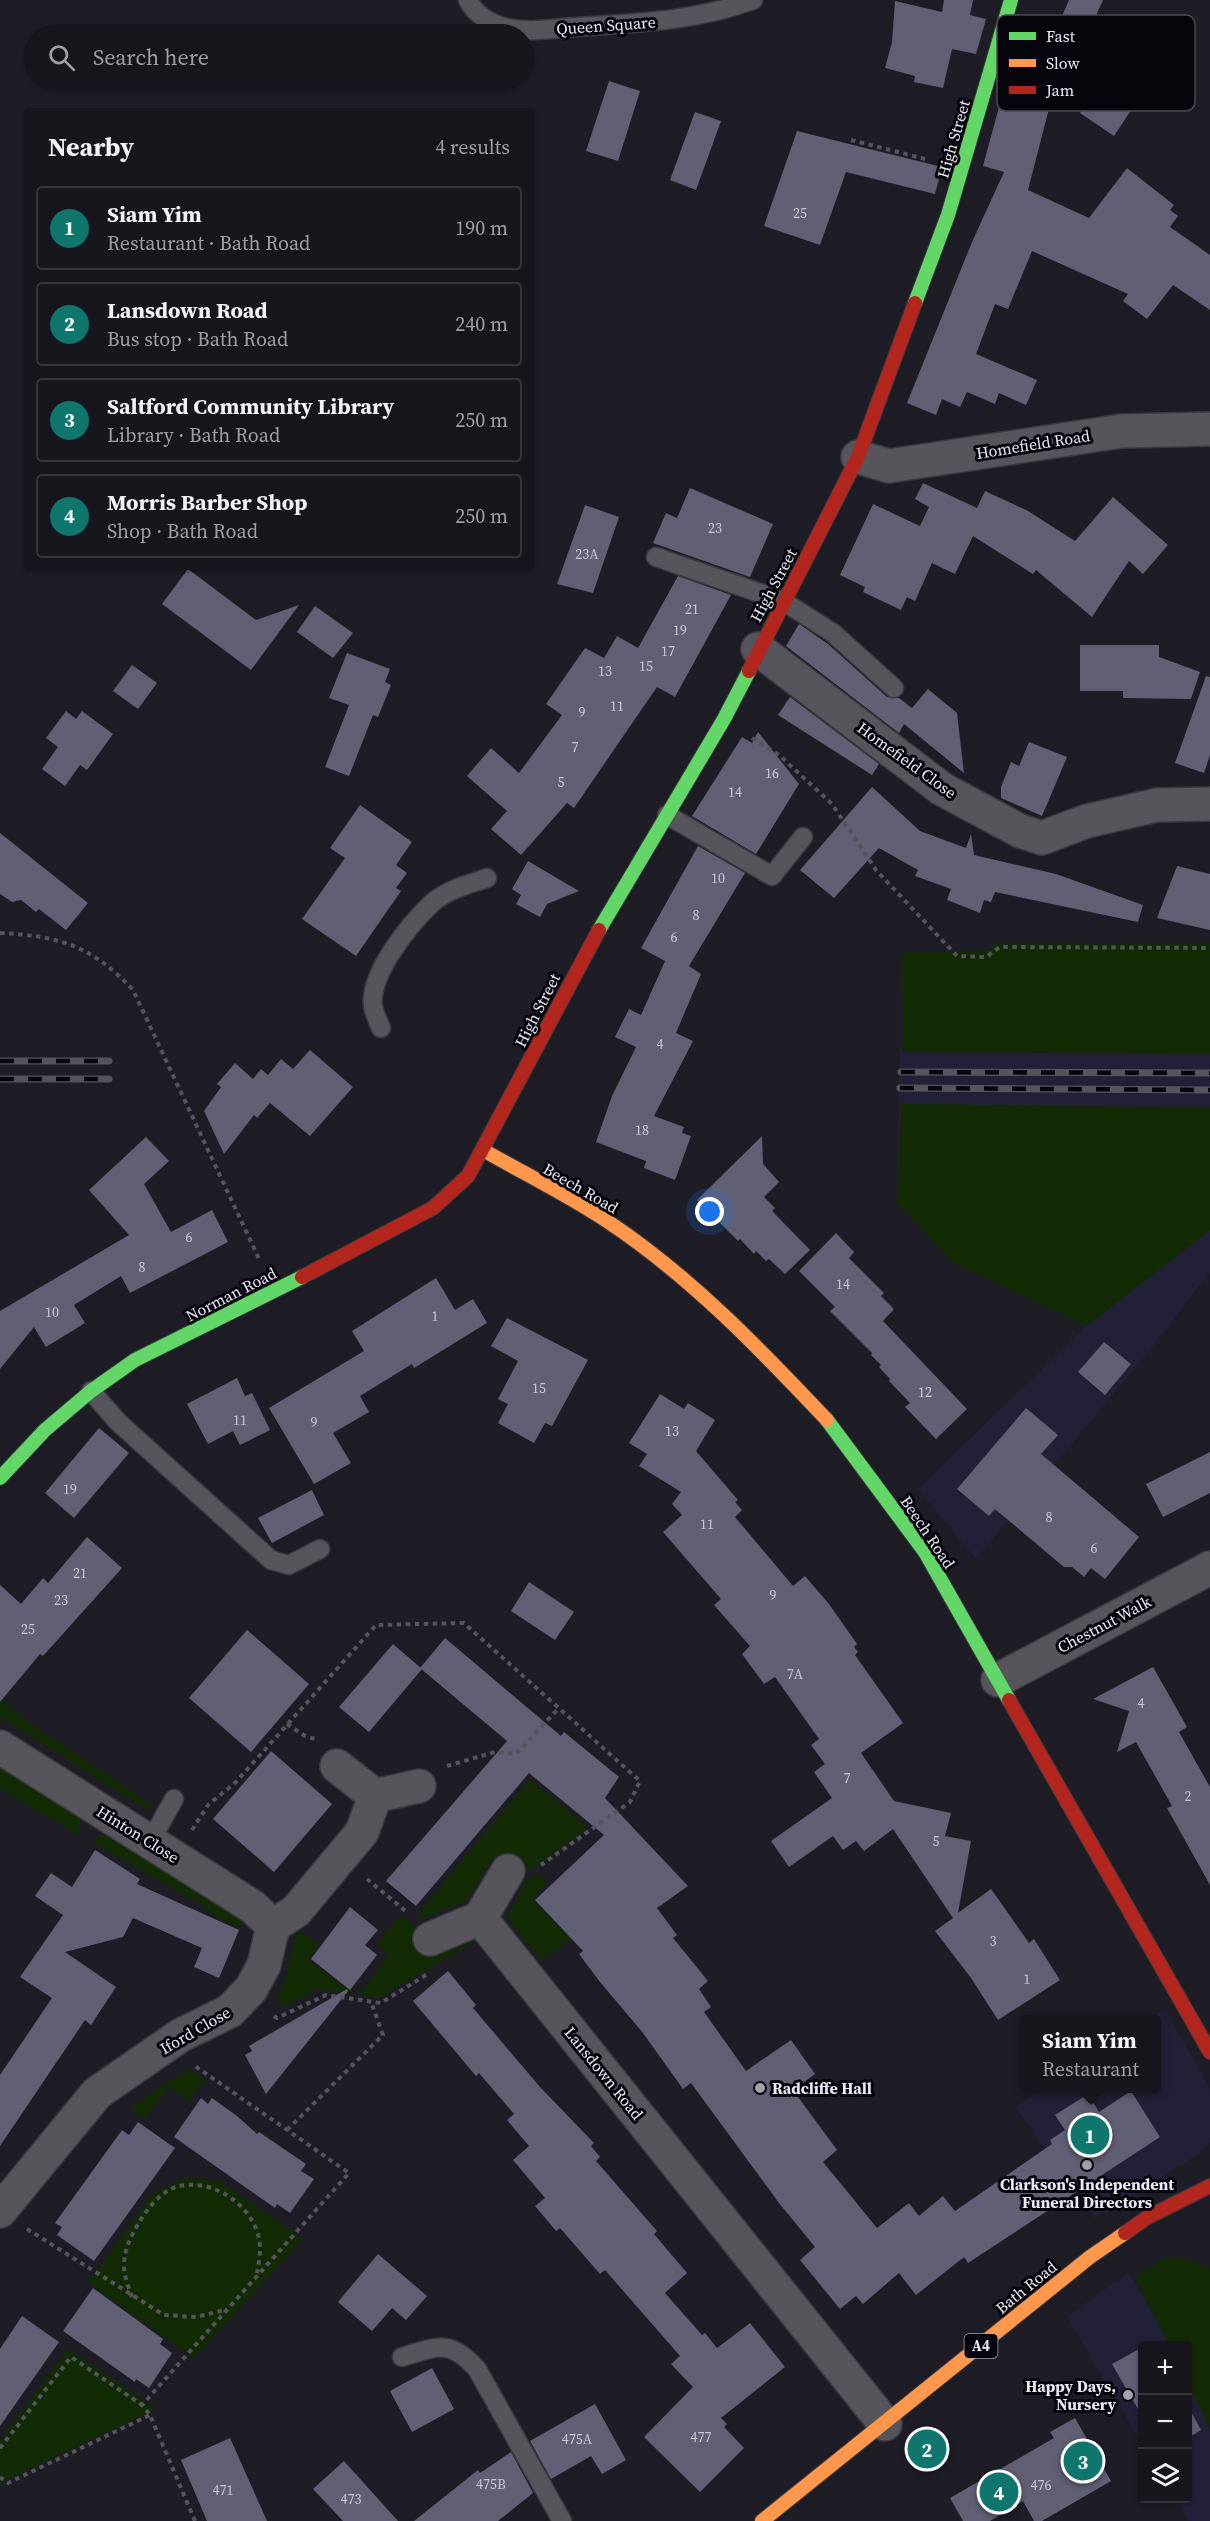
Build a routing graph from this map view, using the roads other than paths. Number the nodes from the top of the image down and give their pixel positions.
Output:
1 (468, 0) edge
2 (753, 0) edge
3 (1011, 0) edge
4 (1007, 15) edge
5 (494, 24) edge
6 (534, 29) edge
7 (997, 48) edge
8 (1210, 429) edge
9 (858, 457) junction
10 (656, 557) dead end
11 (783, 601) junction
12 (758, 649) junction
13 (894, 688) dead end
14 (1210, 804) edge
15 (667, 816) junction
16 (803, 837) dead end
17 (487, 878) dead end
18 (381, 1028) dead end
19 (483, 1150) junction
20 (91, 1390) junction
21 (0, 1478) edge
22 (321, 1549) dead end
23 (1210, 1568) edge
24 (998, 1680) junction
25 (0, 1747) edge
26 (337, 1766) dead end
27 (419, 1786) dead end
28 (375, 1796) junction
29 (174, 1799) dead end
30 (150, 1842) junction
31 (508, 1871) dead end
32 (480, 1918) junction
33 (273, 1926) junction
34 (430, 1939) dead end
35 (1210, 2052) edge
36 (1210, 2186) edge
37 (0, 2211) edge
38 (402, 2357) dead end
39 (885, 2424) junction
40 (562, 2521) edge
41 (762, 2521) edge

1 - 5 lane, Queen Square
2 - 6 lane, Queen Square
3 - 4 main road, High Street
7 - 9 main road, High Street
8 - 9 street, Homefield Road
9 - 11 main road, High Street
10 - 11 lane
11 - 12 main road, High Street
11 - 13 lane
12 - 14 street, Homefield Close
12 - 15 main road, High Street
15 - 16 lane
15 - 19 main road, High Street
17 - 18 lane
19 - 20 main road, Norman Road
19 - 24 main road, Beech Road
20 - 21 main road, Norman Road
20 - 22 lane
23 - 24 street, Chestnut Walk
24 - 35 main road, Beech Road
25 - 30 street, Hinton Close
26 - 28 street
27 - 28 street
28 - 33 street
29 - 30 lane
30 - 33 street, Hinton Close
31 - 32 street
32 - 34 street
32 - 39 street, Lansdown Road
33 - 37 street, Iford Close
36 - 39 main road, Bath Road / A4
38 - 40 lane
39 - 41 main road, Bath Road / A4

